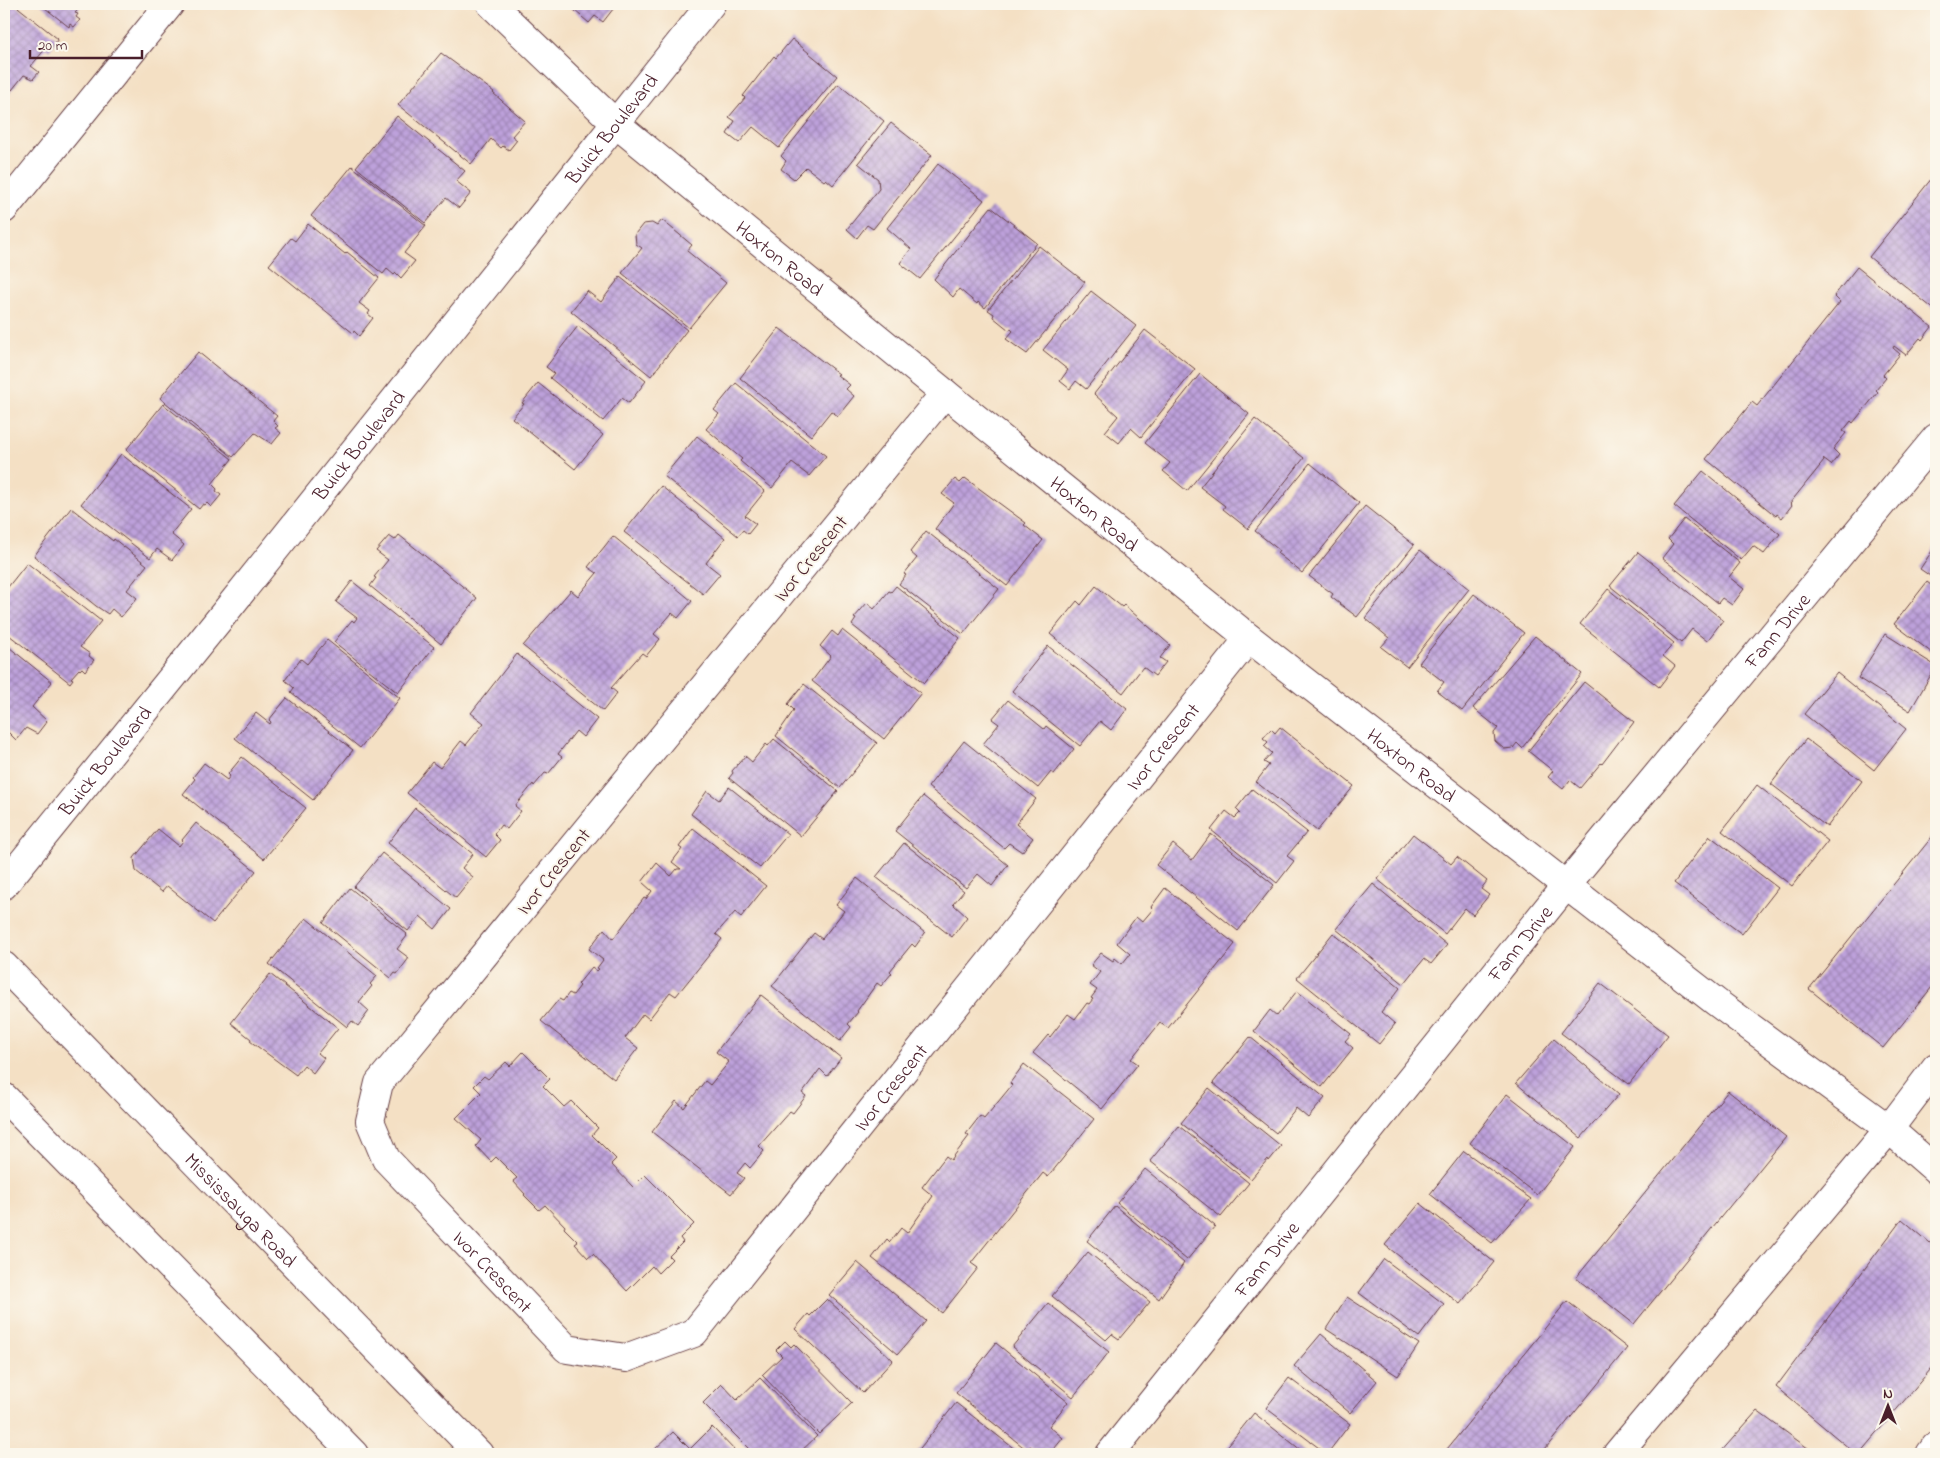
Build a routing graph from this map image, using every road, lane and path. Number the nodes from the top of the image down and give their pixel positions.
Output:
1 (170, 4) edge
2 (491, 4) edge
3 (711, 4) edge
4 (615, 123) junction
5 (4, 209) edge
6 (945, 393) junction
7 (1936, 438) edge
8 (1249, 638) junction
9 (1567, 884) junction
10 (4, 885) edge
11 (4, 966) edge
12 (1936, 1067) edge
13 (4, 1097) edge
14 (1889, 1129) junction
15 (1936, 1170) edge
16 (1936, 1446) edge
17 (354, 1454) edge
18 (479, 1454) edge
19 (1110, 1454) edge
20 (1617, 1454) edge
21 (1930, 1454) edge

1 - 5 street
2 - 4 street, Hoxton Road
3 - 4 street, Buick Boulevard
4 - 6 street, Hoxton Road
4 - 10 street, Buick Boulevard
6 - 8 street, Hoxton Road
6 - 8 street, Ivor Crescent
7 - 9 street, Fann Drive
8 - 9 street, Hoxton Road
9 - 14 street, Hoxton Road
9 - 19 street, Fann Drive
11 - 18 street, Mississauga Road
12 - 14 street
13 - 17 street
14 - 15 street, Hoxton Road
14 - 20 street
16 - 21 street

